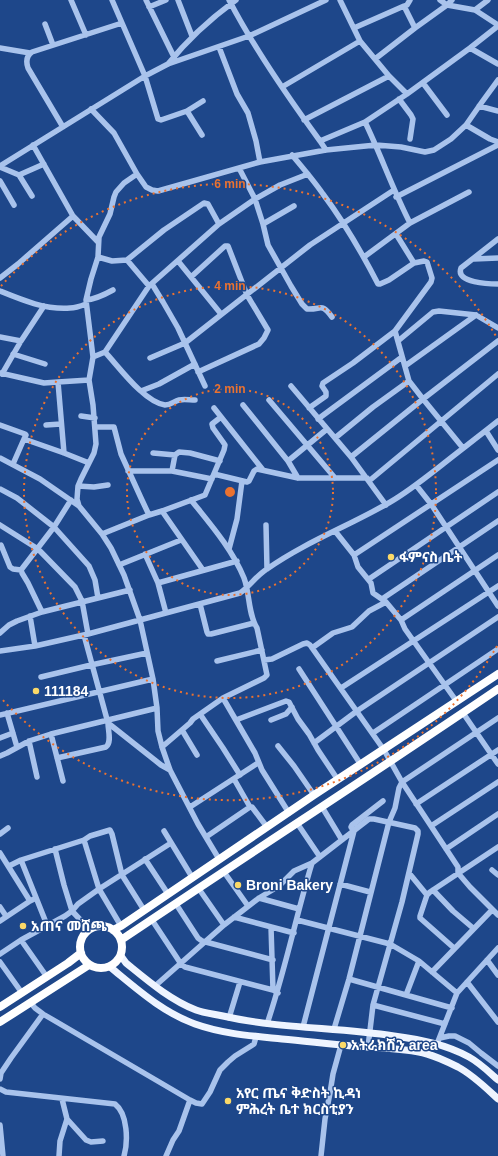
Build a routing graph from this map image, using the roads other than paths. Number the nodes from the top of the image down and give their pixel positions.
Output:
1 (71, 0) edge
2 (112, 0) edge
3 (146, 0) edge
4 (166, 0) edge
5 (178, 0) edge
6 (326, 0) edge
7 (340, 0) edge
8 (410, 0) edge
9 (440, 0) edge
10 (452, 0) edge
11 (488, 0) edge
12 (232, 1) edge
13 (447, 5) junction
14 (404, 6) junction
15 (149, 7) junction
16 (475, 10) junction
17 (122, 23) junction
18 (45, 24) dead end
19 (498, 25) edge
20 (354, 28) junction
21 (415, 28) junction
22 (86, 35) junction
23 (192, 36) junction
24 (249, 36) junction
25 (360, 41) junction
26 (53, 45) junction
27 (219, 47) junction
28 (0, 48) edge
29 (470, 48) junction
30 (30, 53) junction
31 (174, 57) junction
32 (375, 59) junction
33 (168, 64) junction
34 (498, 64) edge
35 (145, 76) junction
36 (389, 76) junction
37 (498, 80) edge
38 (423, 83) junction
39 (282, 87) junction
40 (407, 94) junction
41 (399, 100) junction
42 (203, 101) dead end
43 (479, 106) junction
44 (91, 109) junction
45 (187, 111) junction
46 (498, 111) edge
47 (447, 115) dead end
48 (304, 120) junction
49 (365, 122) junction
50 (466, 125) junction
51 (63, 127) junction
52 (202, 135) dead end
53 (320, 140) junction
54 (410, 140) dead end
55 (498, 142) edge
56 (33, 145) junction
57 (376, 145) junction
58 (498, 145) edge
59 (326, 150) junction
60 (292, 155) junction
61 (260, 162) junction
62 (44, 164) junction
63 (0, 166) edge
64 (239, 168) junction
65 (137, 174) junction
66 (308, 174) junction
67 (19, 175) junction
68 (0, 181) edge
69 (394, 190) junction
70 (469, 192) dead end
71 (32, 196) dead end
72 (396, 197) junction
73 (255, 199) junction
74 (14, 205) dead end
75 (294, 206) dead end
76 (73, 216) junction
77 (343, 223) junction
78 (410, 223) junction
79 (219, 224) junction
80 (263, 224) junction
81 (396, 234) junction
82 (498, 239) edge
83 (98, 242) junction
84 (98, 257) junction
85 (364, 257) junction
86 (498, 258) edge
87 (474, 259) junction
88 (127, 260) junction
89 (178, 261) junction
90 (414, 263) junction
91 (281, 269) junction
92 (191, 277) junction
93 (0, 278) edge
94 (498, 284) edge
95 (150, 285) junction
96 (113, 290) dead end
97 (0, 291) edge
98 (247, 295) junction
99 (86, 302) junction
100 (44, 306) junction
101 (221, 314) junction
102 (476, 315) junction
103 (332, 317) dead end
104 (498, 328) edge
105 (395, 331) junction
106 (0, 337) edge
107 (21, 341) junction
108 (398, 341) junction
109 (498, 341) edge
110 (185, 343) junction
111 (105, 352) junction
112 (13, 354) junction
113 (402, 356) junction
114 (94, 357) junction
115 (150, 358) dead end
116 (45, 364) dead end
117 (195, 364) junction
118 (406, 366) junction
119 (198, 372) junction
120 (1, 374) edge
121 (498, 374) edge
122 (89, 380) junction
123 (409, 381) junction
124 (58, 382) junction
125 (205, 386) dead end
126 (291, 386) dead end
127 (141, 391) junction
128 (423, 399) junction
129 (195, 400) dead end
130 (269, 400) dead end
131 (243, 405) dead end
132 (214, 408) dead end
133 (309, 408) junction
134 (81, 416) dead end
135 (221, 417) junction
136 (94, 418) junction
137 (318, 418) junction
138 (498, 421) edge
139 (442, 422) junction
140 (62, 424) junction
141 (0, 425) edge
142 (46, 425) dead end
143 (95, 427) junction
144 (327, 429) junction
145 (486, 431) junction
146 (334, 438) junction
147 (24, 439) junction
148 (308, 445) junction
149 (463, 448) junction
150 (498, 450) edge
151 (64, 453) junction
152 (153, 453) dead end
153 (175, 455) junction
154 (351, 457) junction
155 (0, 458) edge
156 (498, 460) edge
157 (220, 461) junction
158 (288, 461) junction
159 (89, 463) junction
160 (13, 464) junction
161 (128, 471) junction
162 (172, 471) junction
163 (264, 471) junction
164 (213, 477) junction
165 (298, 478) junction
166 (335, 478) junction
167 (242, 480) junction
168 (368, 480) junction
169 (416, 484) junction
170 (108, 485) dead end
171 (78, 486) junction
172 (0, 489) edge
173 (498, 492) edge
174 (71, 500) junction
175 (191, 500) junction
176 (431, 504) junction
177 (386, 505) junction
178 (79, 506) junction
179 (162, 511) junction
180 (149, 515) junction
181 (498, 521) edge
182 (0, 525) edge
183 (266, 525) dead end
184 (54, 527) junction
185 (446, 527) junction
186 (335, 531) junction
187 (102, 534) junction
188 (181, 540) junction
189 (2, 545) dead end
190 (459, 547) junction
191 (38, 549) junction
192 (229, 549) junction
193 (146, 554) junction
194 (354, 555) junction
195 (498, 555) edge
196 (236, 561) junction
197 (119, 564) junction
198 (267, 569) junction
199 (21, 570) junction
200 (203, 570) junction
201 (475, 570) junction
202 (369, 579) junction
203 (158, 584) junction
204 (498, 586) edge
205 (247, 588) junction
206 (130, 590) junction
207 (489, 593) junction
208 (98, 598) junction
209 (82, 601) junction
210 (384, 601) junction
211 (200, 604) junction
212 (498, 606) edge
213 (42, 612) junction
214 (166, 613) junction
215 (30, 616) junction
216 (498, 617) edge
217 (140, 620) junction
218 (400, 620) junction
219 (254, 623) junction
220 (0, 633) edge
221 (86, 635) junction
222 (414, 641) junction
223 (35, 646) junction
224 (312, 648) junction
225 (262, 650) junction
226 (498, 650) edge
227 (0, 651) edge
228 (148, 653) junction
229 (264, 660) junction
230 (217, 661) dead end
231 (430, 663) junction
232 (91, 665) junction
233 (299, 669) dead end
234 (498, 674) edge
235 (41, 677) dead end
236 (153, 679) junction
237 (445, 685) junction
238 (342, 688) junction
239 (498, 689) edge
240 (98, 691) junction
241 (224, 698) junction
242 (456, 702) junction
243 (292, 707) junction
244 (157, 708) junction
245 (357, 711) junction
246 (7, 713) junction
247 (463, 713) junction
248 (200, 714) junction
249 (0, 715) edge
250 (498, 718) edge
251 (236, 720) junction
252 (271, 720) dead end
253 (107, 721) junction
254 (337, 727) junction
255 (182, 730) junction
256 (476, 732) junction
257 (13, 733) junction
258 (373, 733) junction
259 (51, 734) junction
260 (0, 738) edge
261 (29, 741) junction
262 (314, 743) junction
263 (278, 746) dead end
264 (17, 747) junction
265 (162, 747) junction
266 (384, 750) junction
267 (498, 750) edge
268 (491, 754) junction
269 (197, 755) dead end
270 (0, 756) edge
271 (57, 758) junction
272 (390, 762) junction
273 (258, 763) junction
274 (498, 764) edge
275 (361, 765) junction
276 (170, 770) junction
277 (237, 777) junction
278 (37, 778) dead end
279 (338, 780) junction
280 (63, 781) dead end
281 (402, 782) junction
282 (498, 782) edge
283 (314, 795) junction
284 (382, 801) dead end
285 (416, 804) junction
286 (250, 806) junction
287 (190, 807) junction
288 (322, 807) junction
289 (289, 813) junction
290 (498, 814) edge
291 (389, 822) junction
292 (297, 823) junction
293 (431, 826) junction
294 (267, 827) junction
295 (8, 828) dead end
296 (164, 831) dead end
297 (354, 831) junction
298 (0, 834) edge
299 (206, 837) junction
300 (84, 840) junction
301 (342, 840) junction
302 (171, 843) junction
303 (498, 847) edge
304 (55, 849) junction
305 (446, 849) junction
306 (0, 853) edge
307 (320, 857) junction
308 (145, 859) junction
309 (219, 859) junction
310 (21, 860) junction
311 (312, 863) junction
312 (9, 866) junction
313 (492, 870) dead end
314 (224, 872) junction
315 (409, 873) junction
316 (458, 873) junction
317 (122, 875) junction
318 (498, 875) edge
319 (192, 877) junction
320 (340, 884) junction
321 (99, 889) junction
322 (199, 889) junction
323 (433, 890) junction
324 (370, 892) junction
325 (168, 894) junction
326 (427, 895) junction
327 (36, 898) junction
328 (259, 898) junction
329 (30, 901) junction
330 (176, 904) junction
331 (248, 906) junction
332 (0, 907) edge
333 (299, 909) junction
334 (144, 910) junction
335 (492, 910) junction
336 (72, 911) junction
337 (498, 915) edge
338 (6, 916) junction
339 (234, 917) junction
340 (152, 920) junction
341 (297, 920) junction
342 (0, 921) edge
343 (47, 925) junction
344 (224, 925) junction
345 (121, 926) junction
346 (271, 927) junction
347 (329, 928) junction
348 (473, 928) junction
349 (90, 929) junction
350 (113, 930) junction
351 (294, 932) junction
352 (359, 936) junction
353 (21, 940) junction
354 (121, 940) junction
355 (206, 942) junction
356 (390, 944) junction
357 (454, 948) junction
358 (498, 948) edge
359 (81, 953) junction
360 (0, 954) edge
361 (121, 956) junction
362 (273, 960) junction
363 (487, 960) junction
364 (419, 961) junction
365 (0, 962) edge
366 (181, 964) junction
367 (89, 965) junction
368 (110, 967) junction
369 (432, 972) junction
370 (498, 975) edge
371 (47, 977) junction
372 (349, 979) junction
373 (240, 982) junction
374 (467, 982) junction
375 (155, 986) junction
376 (378, 987) junction
377 (276, 991) junction
378 (22, 993) junction
379 (457, 993) junction
380 (406, 995) junction
381 (30, 1002) junction
382 (373, 1005) junction
383 (0, 1007) edge
384 (452, 1008) junction
385 (43, 1014) junction
386 (229, 1018) junction
387 (0, 1022) edge
388 (498, 1022) edge
389 (268, 1024) junction
390 (445, 1024) junction
391 (303, 1027) junction
392 (334, 1029) junction
393 (370, 1033) junction
394 (256, 1037) junction
395 (439, 1041) junction
396 (341, 1045) junction
397 (368, 1047) junction
398 (498, 1066) edge
399 (0, 1079) edge
400 (498, 1080) edge
401 (0, 1089) edge
402 (62, 1098) junction
403 (498, 1099) edge
404 (190, 1100) junction
405 (67, 1119) junction
406 (0, 1126) edge
407 (103, 1141) dead end
408 (1, 1156) edge
409 (60, 1156) edge
410 (124, 1156) edge
411 (166, 1156) edge
412 (321, 1156) edge

1 - 22 street
2 - 17 street
3 - 15 street
4 - 15 street
5 - 23 street
6 - 24 street
7 - 20 street
8 - 14 street
9 - 13 street
10 - 13 street
11 - 16 street
12 - 23 street
12 - 24 street
13 - 16 street
13 - 21 street
14 - 20 street
14 - 21 street
15 - 31 street
16 - 19 street
17 - 22 street
17 - 35 street
18 - 26 street
19 - 29 street
20 - 25 street
21 - 32 street
22 - 26 street
23 - 31 street
24 - 27 street
24 - 39 street
25 - 32 street
25 - 39 street
26 - 30 street
27 - 33 street
27 - 61 street
28 - 30 street
29 - 34 street
29 - 38 street
30 - 51 street
31 - 33 street
32 - 36 street
33 - 35 street
35 - 44 street
35 - 45 street
36 - 40 street
36 - 48 street
37 - 43 street
38 - 40 street
38 - 47 street
39 - 48 street
40 - 41 street
41 - 49 street
41 - 54 street
42 - 45 street
43 - 46 street
43 - 50 street
44 - 51 street
44 - 65 street
45 - 52 street
48 - 53 street
49 - 53 street
49 - 57 street
50 - 55 street
50 - 57 street
51 - 56 street
53 - 59 street
56 - 62 street
56 - 63 street
57 - 59 street
57 - 69 street
58 - 72 street
59 - 60 street
60 - 61 street
60 - 66 street
61 - 64 street
62 - 67 street
62 - 76 street
63 - 67 street
64 - 65 street
64 - 73 street
65 - 83 street
66 - 73 street
66 - 77 street
67 - 71 street
68 - 74 street
69 - 72 street
69 - 77 street
70 - 78 street
72 - 78 street
73 - 79 street
73 - 80 street
75 - 80 street
76 - 83 street
76 - 93 street
77 - 85 street
77 - 91 street
78 - 81 street
79 - 88 street
79 - 89 street
80 - 91 street
81 - 85 street
81 - 90 street
82 - 87 street
83 - 84 street
84 - 88 street
84 - 99 street
85 - 90 street
86 - 87 street
87 - 94 street
88 - 95 street
89 - 92 street
89 - 95 street
90 - 105 street
91 - 98 street
91 - 103 street
92 - 98 street
92 - 101 street
95 - 110 street
95 - 111 street
96 - 99 street
97 - 100 street
98 - 101 street
98 - 119 street
99 - 100 street
99 - 114 street
100 - 107 street
101 - 110 street
102 - 104 street
102 - 108 street
102 - 118 street
105 - 108 street
105 - 133 street
106 - 107 street
107 - 112 street
108 - 113 street
109 - 128 street
110 - 115 street
110 - 117 street
111 - 114 street
111 - 127 street
112 - 116 street
112 - 120 street
113 - 118 street
113 - 137 street
114 - 122 street
117 - 119 street
117 - 127 street
118 - 123 street
119 - 125 street
120 - 124 street
121 - 139 street
122 - 124 street
122 - 136 street
123 - 128 street
123 - 146 street
124 - 140 street
126 - 133 street
127 - 129 street
128 - 139 street
128 - 154 street
130 - 148 street
131 - 158 street
132 - 135 street
133 - 137 street
134 - 136 street
135 - 157 street
135 - 163 street
136 - 143 street
137 - 144 street
138 - 145 street
139 - 149 street
139 - 168 street
140 - 142 street
140 - 151 street
141 - 147 street
143 - 159 street
143 - 161 street
144 - 146 street
144 - 148 street
145 - 149 street
145 - 150 street
146 - 154 street
147 - 151 street
147 - 160 street
148 - 158 street
148 - 166 street
149 - 169 street
151 - 159 street
152 - 153 street
153 - 157 street
153 - 162 street
154 - 168 street
155 - 160 street
156 - 176 street
157 - 164 street
158 - 165 street
159 - 171 street
160 - 174 street
161 - 162 street
161 - 180 street
162 - 164 street
163 - 165 street
163 - 167 street
164 - 167 street
164 - 175 street
165 - 166 street
166 - 168 street
167 - 192 street
168 - 177 street
169 - 176 street
169 - 177 street
170 - 171 street
171 - 178 street
172 - 184 street
173 - 185 street
174 - 178 street
174 - 184 street
175 - 179 street
175 - 192 street
176 - 185 street
176 - 194 street
177 - 186 street
178 - 187 street
179 - 180 street
179 - 188 street
180 - 187 street
181 - 190 street
182 - 191 street
183 - 198 street
184 - 191 street
184 - 208 street
185 - 190 street
185 - 202 street
186 - 194 street
186 - 198 street
187 - 197 street
188 - 193 street
188 - 200 street
189 - 199 street
190 - 201 street
190 - 210 street
191 - 199 street
191 - 209 street
192 - 196 street
193 - 197 street
193 - 203 street
194 - 202 street
195 - 201 street
196 - 200 street
196 - 205 street
197 - 206 street
198 - 205 street
199 - 213 street
200 - 203 street
201 - 207 street
201 - 218 street
202 - 210 street
203 - 214 street
204 - 207 street
205 - 211 street
205 - 219 street
206 - 208 street
206 - 217 street
207 - 212 street
207 - 222 street
208 - 209 street
209 - 213 street
209 - 221 street
210 - 218 street
210 - 224 street
211 - 214 street
211 - 219 street
213 - 215 street
214 - 217 street
215 - 220 street
215 - 223 street
216 - 231 street
217 - 221 street
217 - 228 street
218 - 222 street
219 - 225 street
221 - 223 street
221 - 232 street
222 - 231 street
222 - 238 street
223 - 227 street
224 - 229 street
224 - 238 street
225 - 229 street
225 - 230 street
226 - 237 street
228 - 232 street
228 - 236 street
229 - 241 street
231 - 237 street
231 - 245 street
232 - 235 street
232 - 240 street
233 - 254 street
234 - 242 highway
236 - 240 street
236 - 244 street
237 - 242 street
237 - 258 street
238 - 245 street
239 - 247 highway
240 - 246 street
240 - 253 street
241 - 248 street
241 - 251 street
242 - 266 highway
243 - 251 street
243 - 252 street
243 - 262 street
244 - 253 street
244 - 265 street
245 - 254 street
245 - 258 street
246 - 249 street
246 - 257 street
247 - 256 street
247 - 272 highway
248 - 255 street
248 - 277 street
250 - 256 street
251 - 273 street
253 - 259 street
253 - 271 street
253 - 276 street
254 - 262 street
254 - 275 street
255 - 265 street
255 - 269 street
256 - 268 street
256 - 281 street
257 - 260 street
257 - 264 street
258 - 266 street
259 - 261 street
259 - 271 street
261 - 264 street
261 - 278 street
262 - 279 street
263 - 283 street
264 - 270 street
265 - 276 street
266 - 272 street
266 - 275 highway
267 - 268 street
268 - 274 street
268 - 285 street
271 - 280 street
272 - 281 street
272 - 288 highway
273 - 277 street
273 - 289 street
275 - 279 highway
276 - 287 street
277 - 286 street
277 - 287 street
279 - 283 highway
281 - 285 street
281 - 291 street
282 - 293 street
283 - 289 highway
284 - 297 street
285 - 293 street
286 - 294 street
286 - 299 street
287 - 299 street
288 - 292 highway
288 - 301 street
289 - 294 highway
290 - 305 street
291 - 297 street
291 - 315 street
291 - 324 street
292 - 307 street
292 - 314 highway
293 - 305 street
294 - 309 highway
295 - 298 street
296 - 302 street
297 - 301 street
297 - 320 street
299 - 309 street
300 - 304 street
300 - 317 street
300 - 321 street
301 - 307 street
302 - 308 street
302 - 319 street
303 - 316 street
304 - 310 street
304 - 336 street
305 - 316 street
306 - 312 street
307 - 311 street
308 - 317 street
308 - 325 street
309 - 319 highway
310 - 312 street
310 - 327 street
311 - 328 street
311 - 333 street
312 - 329 street
313 - 318 street
314 - 322 highway
314 - 331 street
315 - 326 street
315 - 356 street
316 - 323 street
316 - 335 street
317 - 321 street
317 - 334 street
319 - 325 highway
320 - 324 street
320 - 347 street
321 - 336 street
321 - 345 street
322 - 330 highway
322 - 344 street
323 - 326 street
323 - 348 street
324 - 352 street
325 - 334 highway
326 - 357 street
327 - 329 street
327 - 343 street
328 - 331 street
328 - 333 street
329 - 338 street
330 - 340 highway
330 - 355 street
331 - 339 street
332 - 338 street
333 - 341 street
334 - 345 highway
335 - 337 street
335 - 348 street
336 - 343 street
336 - 349 street
338 - 342 street
339 - 344 street
339 - 346 street
340 - 354 highway
340 - 366 street
341 - 347 street
341 - 351 street
343 - 353 street
344 - 355 street
345 - 350 highway
346 - 351 street
346 - 362 street
347 - 352 street
347 - 391 street
348 - 357 street
349 - 350 highway
349 - 359 highway
350 - 354 highway
351 - 377 street
352 - 356 street
352 - 372 street
353 - 360 street
353 - 371 street
354 - 361 highway
355 - 362 street
355 - 366 street
356 - 364 street
356 - 376 street
357 - 369 street
358 - 363 street
359 - 367 highway
359 - 371 highway
361 - 368 highway
361 - 375 main road
362 - 377 street
363 - 370 street
363 - 374 street
364 - 369 street
364 - 380 street
365 - 378 street
366 - 373 street
366 - 375 street
367 - 368 highway
367 - 381 highway
368 - 394 main road
369 - 379 street
371 - 378 highway
372 - 376 street
372 - 392 street
373 - 377 street
373 - 386 street
374 - 379 street
374 - 388 street
375 - 386 main road
376 - 380 street
376 - 382 street
377 - 389 street
378 - 383 highway
379 - 384 street
380 - 384 street
381 - 385 street
381 - 387 highway
382 - 390 street
382 - 393 street
384 - 390 street
385 - 399 street
385 - 404 street
386 - 389 main road
389 - 391 main road
390 - 395 street
391 - 392 main road
392 - 393 main road
393 - 395 main road
393 - 397 street
394 - 396 main road
394 - 404 street
395 - 398 street
395 - 400 main road
396 - 397 main road
396 - 412 street
397 - 403 main road
401 - 402 street
402 - 405 street
402 - 410 street
404 - 411 street
405 - 407 street
405 - 409 street
406 - 408 street

